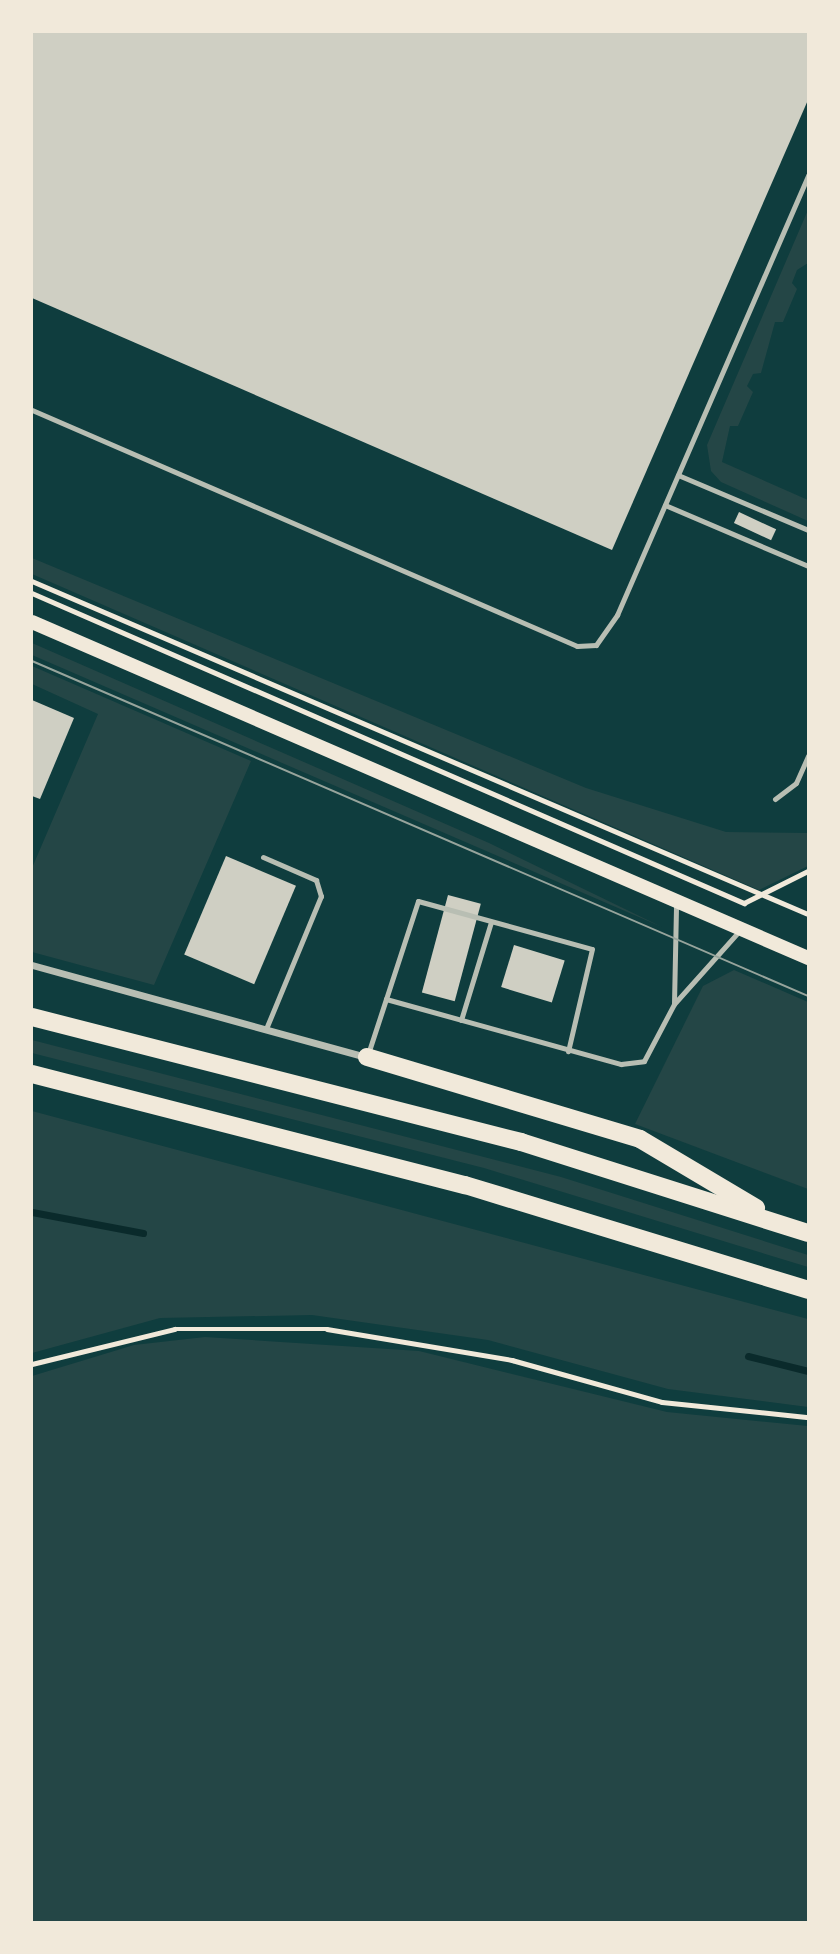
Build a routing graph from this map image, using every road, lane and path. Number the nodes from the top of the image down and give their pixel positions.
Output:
1 (808, 175) edge
2 (806, 185) edge
3 (32, 410) edge
4 (678, 475) junction
5 (665, 505) junction
6 (808, 530) edge
7 (808, 566) edge
8 (32, 581) edge
9 (32, 593) edge
10 (32, 622) edge
11 (808, 756) edge
12 (775, 799) dead end
13 (263, 857) dead end
14 (808, 871) edge
15 (760, 895) junction
16 (676, 901) junction
17 (808, 914) edge
18 (491, 922) junction
19 (741, 929) junction
20 (808, 958) edge
21 (32, 965) edge
22 (386, 999) junction
23 (674, 1004) junction
24 (32, 1017) edge
25 (461, 1020) junction
26 (266, 1029) junction
27 (568, 1051) junction
28 (367, 1058) junction
29 (32, 1074) edge
30 (776, 1221) junction
31 (808, 1233) edge
32 (808, 1290) edge
33 (32, 1364) edge
34 (808, 1417) edge

1 - 2 lane
2 - 4 lane
3 - 5 lane
4 - 5 lane
4 - 6 lane
5 - 7 lane
8 - 15 path
9 - 15 path
10 - 16 main road
11 - 12 lane
13 - 26 lane
14 - 15 path
15 - 17 path
16 - 19 main road
16 - 23 lane
18 - 22 lane
18 - 25 lane
18 - 27 lane
19 - 20 main road
19 - 23 lane
21 - 26 street
22 - 25 lane
22 - 28 lane
23 - 27 lane
24 - 30 main road
25 - 27 lane
26 - 28 street
28 - 30 main road
29 - 32 main road
30 - 31 main road
33 - 34 path

